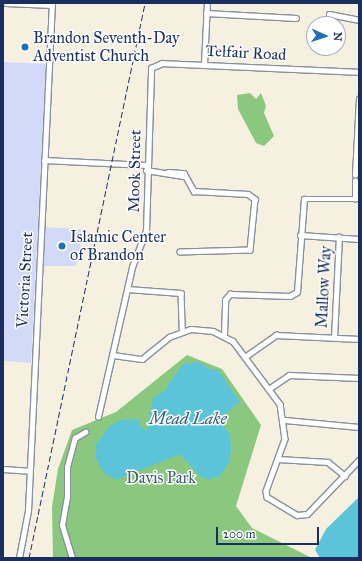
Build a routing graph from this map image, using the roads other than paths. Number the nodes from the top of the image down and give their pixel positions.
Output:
1 (6, 3) edge
2 (207, 3) edge
3 (52, 4) edge
4 (206, 13) junction
5 (329, 14) dead end
6 (296, 18) dead end
7 (359, 20) edge
8 (155, 64) joint
9 (204, 64) junction
10 (359, 72) edge
11 (359, 99) edge
12 (44, 160) junction
13 (146, 165) junction
14 (146, 170) junction
15 (356, 175) dead end
16 (356, 181) dead end
17 (357, 199) edge
18 (300, 235) junction
19 (339, 238) junction
20 (359, 238) edge
21 (180, 252) dead end
22 (127, 289) junction
23 (182, 330) junction
24 (224, 335) junction
25 (334, 338) junction
26 (359, 339) edge
27 (113, 355) junction
28 (246, 356) junction
29 (359, 378) edge
30 (270, 388) junction
31 (98, 417) dead end
32 (285, 420) junction
33 (359, 427) edge
34 (85, 432) dead end
35 (278, 459) junction
36 (359, 460) edge
37 (3, 469) edge
38 (29, 471) junction
39 (344, 476) junction
40 (20, 558) edge
41 (72, 558) edge

1 - 3 street
2 - 4 street
3 - 12 street, Victoria Street
4 - 6 street
4 - 9 street
5 - 7 street
8 - 9 street, Telfair Road
8 - 13 street, Mook Street
9 - 10 street, Telfair Road
11 - 15 street
12 - 13 street
12 - 38 street, Victoria Street
13 - 14 street, Mook Street
14 - 21 street
14 - 22 street, Mook Street
16 - 17 street
17 - 18 street
18 - 19 street
18 - 24 street
19 - 20 street
19 - 25 street, Mallow Way
22 - 23 street
22 - 27 street, Mook Street
23 - 24 street
23 - 27 street
24 - 28 street
25 - 26 street
25 - 28 street
27 - 31 street, Mook Street
28 - 30 street
29 - 30 street
30 - 32 street
32 - 33 street
32 - 35 street
34 - 41 street
35 - 39 street
35 - 39 street
36 - 39 street
37 - 38 street
38 - 40 street, Victoria Street

